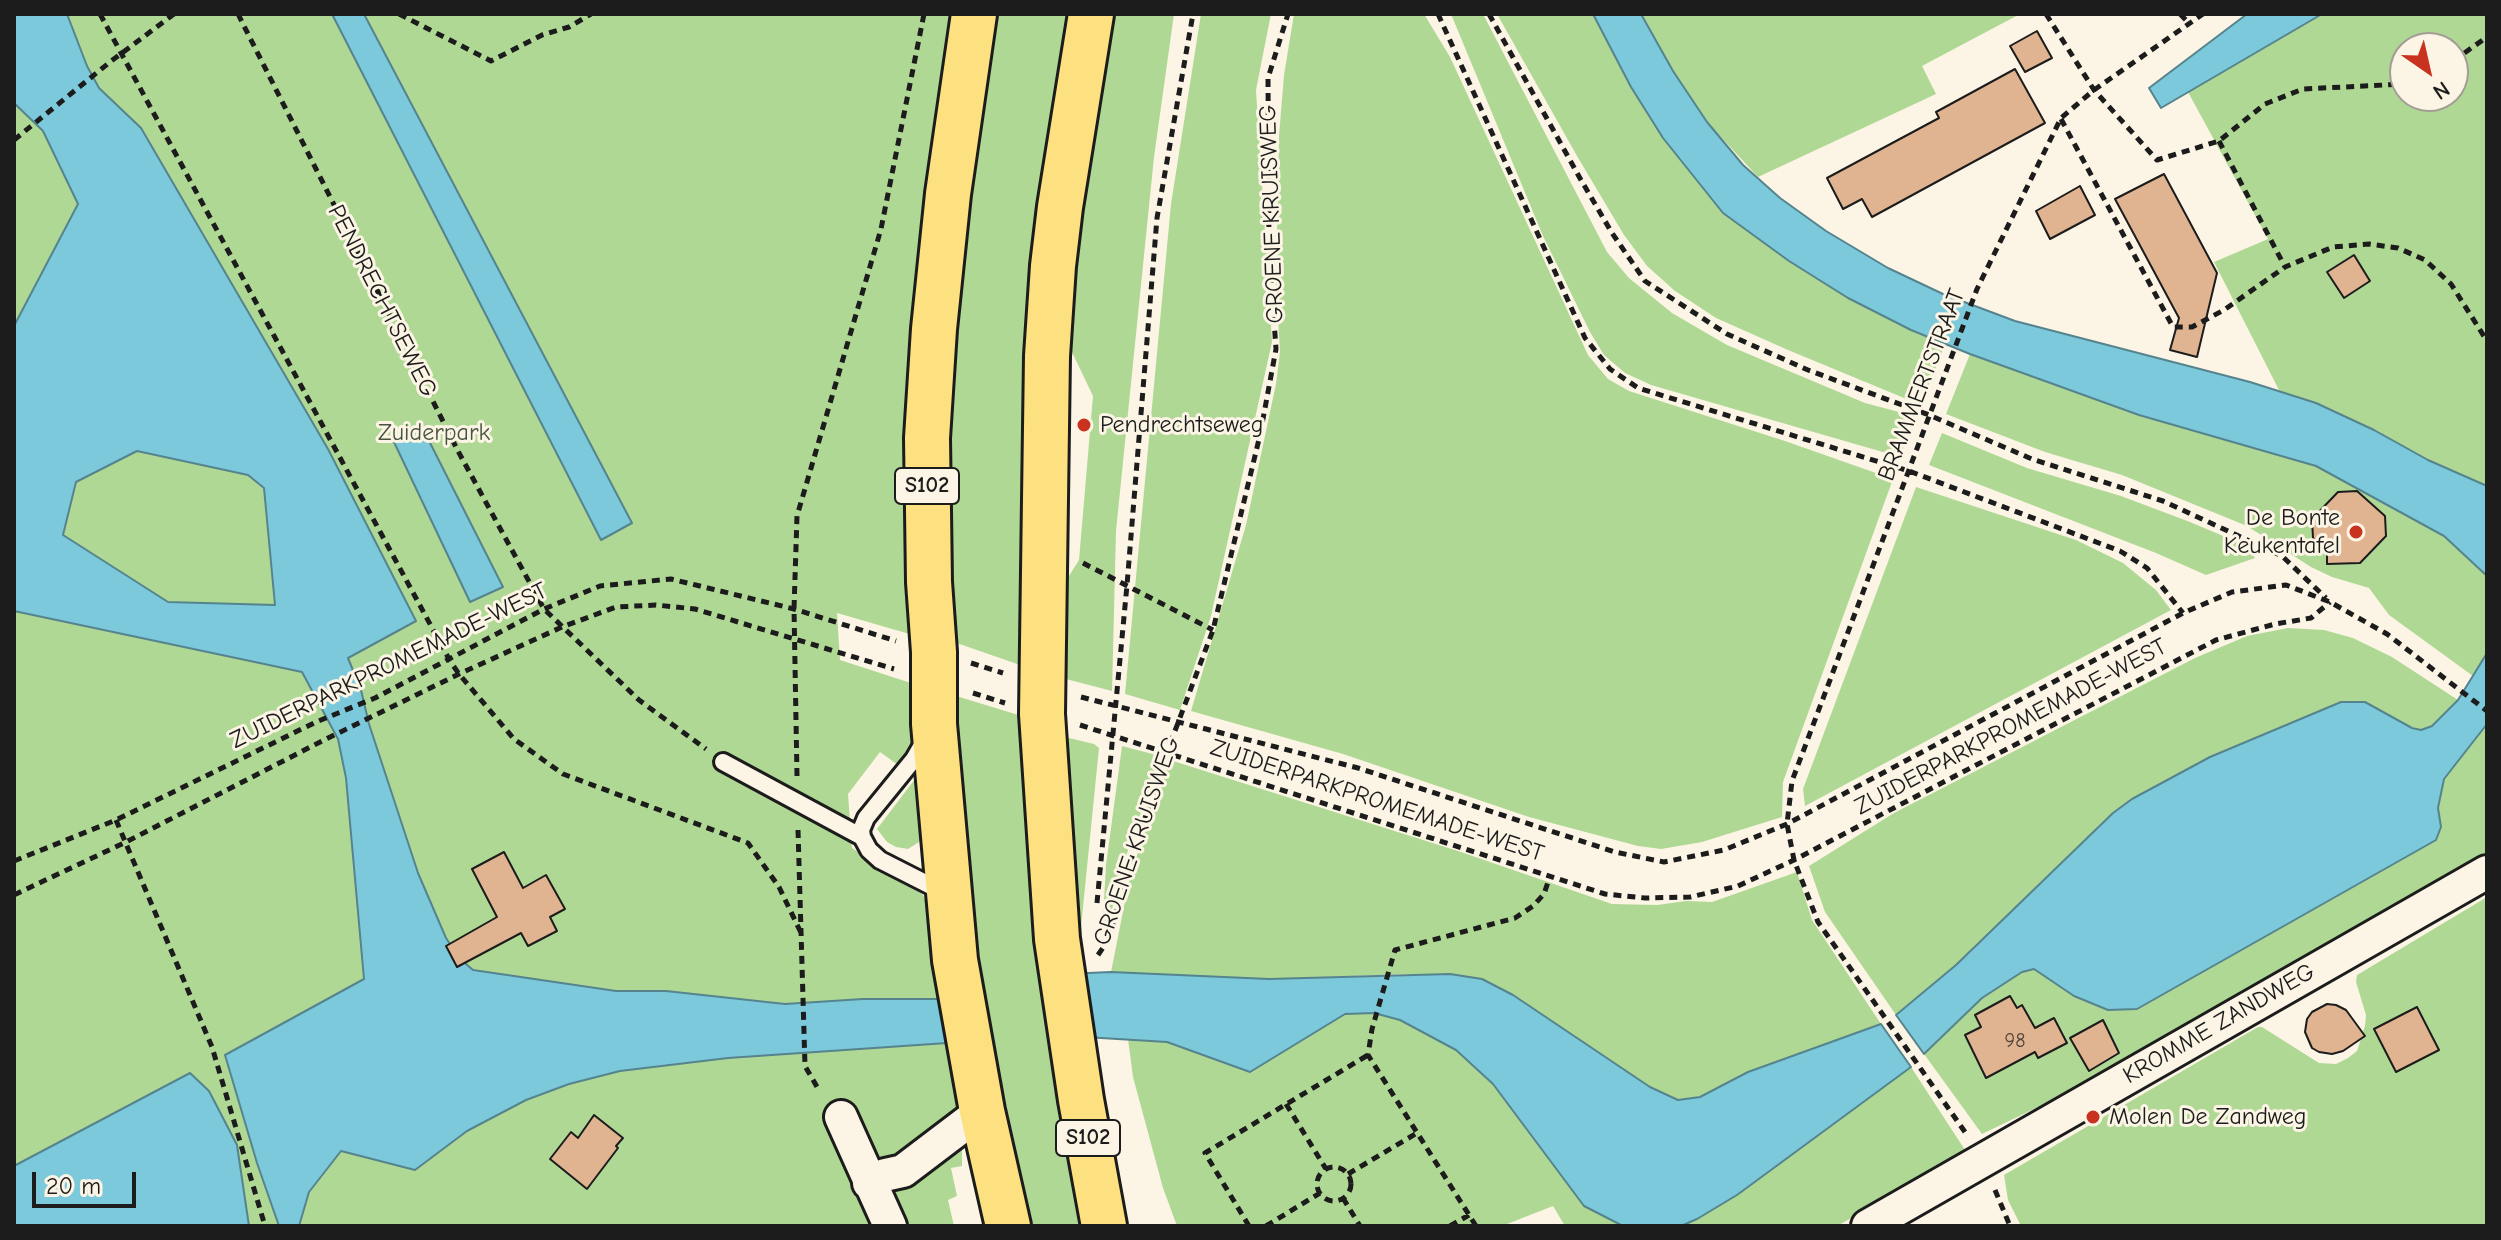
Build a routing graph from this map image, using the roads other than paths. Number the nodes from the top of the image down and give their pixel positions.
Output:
1 (974, 14) edge
2 (1091, 14) edge
3 (934, 724) junction
4 (723, 762) road end
5 (862, 837) junction
6 (2487, 872) edge
7 (949, 895) junction
8 (982, 1111) junction
9 (841, 1117) dead end
10 (869, 1183) junction
11 (890, 1226) edge
12 (1008, 1226) edge
13 (1104, 1226) edge
14 (1868, 1226) edge

1 - 3 main road, S102
2 - 13 main road, GROENE KRUISWEG / S102
3 - 5 lane
3 - 7 main road, S102
4 - 5 lane
5 - 7 lane
6 - 14 street, KROMME ZANDWEG
7 - 8 main road, S102
8 - 10 street
8 - 12 main road, S102
9 - 10 street
10 - 11 street

